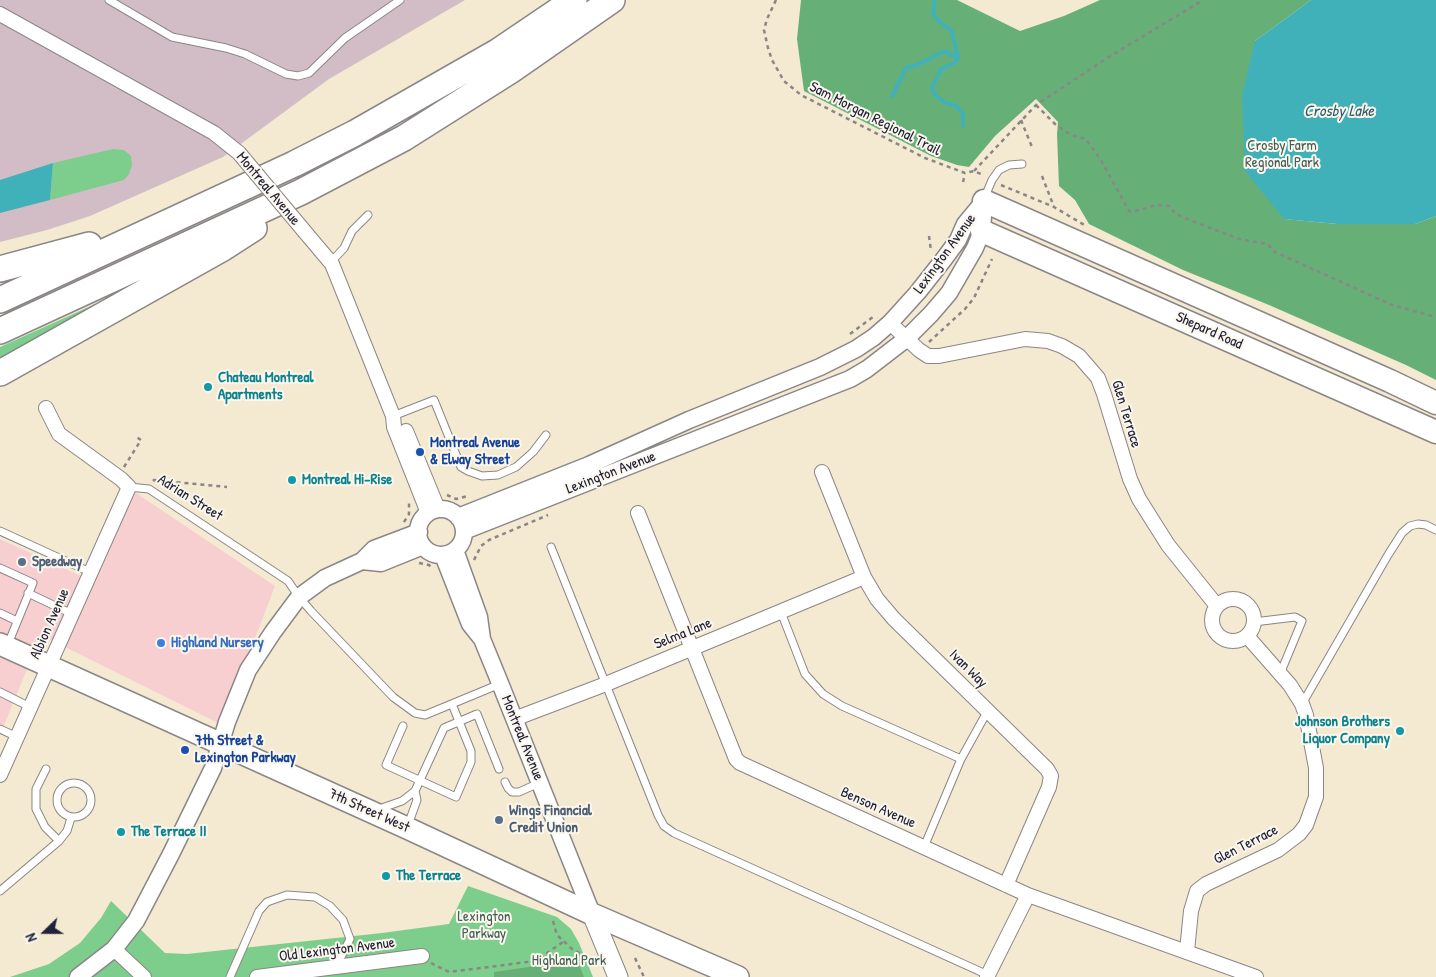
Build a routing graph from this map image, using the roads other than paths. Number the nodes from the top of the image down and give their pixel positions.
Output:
1 (109, 0) edge
2 (400, 0) edge
3 (612, 0) edge
4 (569, 12) edge
5 (0, 14) edge
6 (370, 155) junction
7 (1022, 164) dead end
8 (984, 201) junction
9 (368, 215) dead end
10 (157, 227) junction
11 (982, 231) junction
12 (331, 262) junction
13 (0, 269) edge
14 (0, 300) edge
15 (890, 323) junction
16 (0, 331) edge
17 (906, 339) junction
18 (0, 373) edge
19 (1436, 403) edge
20 (46, 408) dead end
21 (394, 416) junction
22 (1436, 432) edge
23 (546, 435) dead end
24 (822, 472) dead end
25 (130, 487) junction
26 (433, 511) junction
27 (638, 513) dead end
28 (461, 524) junction
29 (1436, 530) edge
30 (0, 531) edge
31 (421, 539) junction
32 (551, 547) dead end
33 (449, 552) junction
34 (0, 568) edge
35 (90, 572) junction
36 (864, 577) junction
37 (28, 593) junction
38 (298, 597) junction
39 (1217, 606) junction
40 (781, 612) junction
41 (0, 613) edge
42 (72, 614) junction
43 (17, 621) junction
44 (1254, 622) junction
45 (1247, 636) junction
46 (4, 645) edge
47 (692, 648) junction
48 (49, 666) junction
49 (1280, 674) junction
50 (500, 683) junction
51 (606, 684) junction
52 (0, 692) edge
53 (452, 704) junction
54 (1302, 704) junction
55 (30, 707) junction
56 (987, 712) junction
57 (514, 719) junction
58 (459, 722) junction
59 (403, 726) dead end
60 (0, 729) edge
61 (17, 737) junction
62 (221, 743) junction
63 (961, 759) junction
64 (46, 769) dead end
65 (500, 769) dead end
66 (0, 773) edge
67 (420, 781) junction
68 (505, 782) dead end
69 (539, 783) junction
70 (414, 792) junction
71 (370, 812) junction
72 (71, 818) junction
73 (407, 828) junction
74 (59, 841) junction
75 (924, 847) junction
76 (1006, 885) junction
77 (0, 890) edge
78 (1028, 895) junction
79 (592, 914) junction
80 (114, 950) junction
81 (1186, 951) junction
82 (422, 956) road end
83 (336, 967) junction
84 (736, 976) edge
85 (988, 976) edge
86 (78, 977) edge
87 (144, 977) edge
88 (230, 977) edge
89 (257, 977) edge
90 (618, 977) edge
91 (711, 977) edge
92 (1256, 977) edge

1 - 2 lane
3 - 4 highway
4 - 6 highway
4 - 10 highway
5 - 12 street, Montreal Avenue, bridge
6 - 16 highway
6 - 18 highway
7 - 8 lane
8 - 11 street, Lexington Avenue
8 - 15 street, Lexington Avenue
8 - 19 highway, Shepard Road
9 - 12 lane
10 - 13 highway
10 - 14 highway
11 - 17 street, Lexington Avenue
11 - 22 highway, Shepard Road
12 - 21 street, Montreal Avenue
15 - 17 street, Glen Terrace
15 - 28 street, Lexington Avenue
17 - 28 street, Lexington Avenue
17 - 39 street, Glen Terrace
20 - 25 street
21 - 23 lane
21 - 26 street, Montreal Avenue
24 - 36 street, Ivan Way
25 - 35 street, Albion Avenue
25 - 38 lane, Adrian Street
26 - 28 street
26 - 31 street
27 - 47 street, Benson Avenue
28 - 33 street
29 - 54 lane
30 - 35 lane
31 - 33 street
31 - 38 street
32 - 51 lane
33 - 50 street, Montreal Avenue
34 - 37 lane
35 - 42 street, Albion Avenue
36 - 40 street, Selma Lane
36 - 56 street, Ivan Way
37 - 42 lane
37 - 43 lane
38 - 53 lane, Adrian Street
38 - 62 street
39 - 44 street
39 - 45 street
40 - 47 street, Selma Lane
40 - 63 lane
41 - 43 lane
42 - 48 street, Albion Avenue
43 - 46 lane
44 - 45 street
44 - 49 lane
45 - 49 street, Glen Terrace
46 - 48 main road, 7th Street West
47 - 51 street, Selma Lane
47 - 75 street, Benson Avenue
48 - 55 street, Albion Avenue
48 - 62 main road, 7th Street West
49 - 54 street, Glen Terrace
50 - 53 lane, Adrian Street
50 - 57 street, Montreal Avenue
51 - 57 street, Selma Lane
51 - 85 lane
52 - 55 lane
53 - 58 lane
54 - 81 street, Glen Terrace
55 - 61 street, Albion Avenue
56 - 63 lane
56 - 76 street, Ivan Way
57 - 69 street, Montreal Avenue
58 - 65 lane
58 - 67 lane
58 - 67 lane
59 - 67 lane
60 - 61 lane
61 - 66 street, Albion Avenue
62 - 71 main road, 7th Street West
62 - 80 street
63 - 75 lane
64 - 74 lane
67 - 70 lane
68 - 69 lane
69 - 79 street, Montreal Avenue
70 - 71 lane
70 - 73 lane
71 - 73 main road, 7th Street West
72 - 72 lane
72 - 74 lane
73 - 79 main road, 7th Street West
74 - 77 lane
75 - 76 street, Benson Avenue
76 - 78 street, Benson Avenue
78 - 81 street, Benson Avenue
78 - 85 street
79 - 84 main road, 7th Street West
79 - 90 main road, Montreal Avenue
80 - 86 street
80 - 87 street
81 - 92 street, Benson Avenue
82 - 83 street, Old Lexington Avenue
83 - 88 lane
83 - 89 street, Old Lexington Avenue
84 - 91 main road

